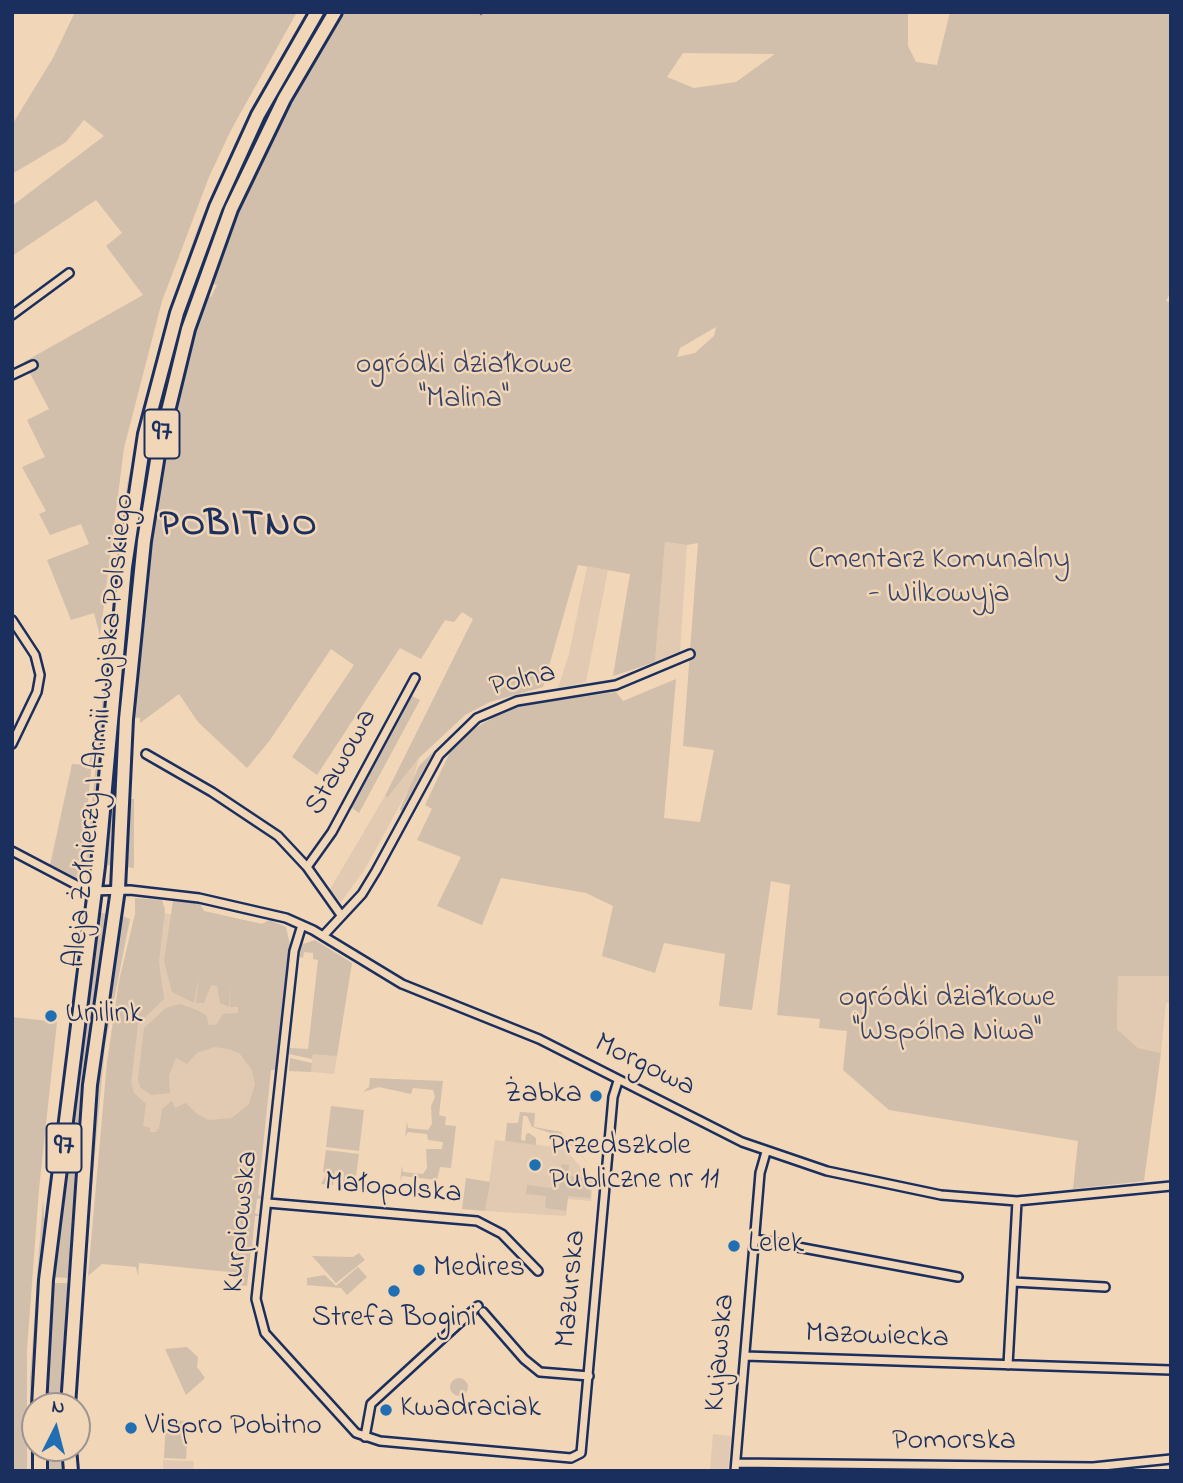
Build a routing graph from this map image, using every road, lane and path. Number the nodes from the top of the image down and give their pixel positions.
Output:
1 (317, 12) edge
2 (335, 12) edge
3 (69, 272) dead end
4 (12, 315) edge
5 (33, 365) dead end
6 (12, 375) edge
7 (12, 620) edge
8 (690, 654) dead end
9 (415, 678) dead end
10 (12, 744) edge
11 (146, 754) dead end
12 (12, 851) edge
13 (307, 867) junction
14 (118, 889) junction
15 (94, 891) junction
16 (341, 915) junction
17 (302, 925) junction
18 (323, 936) junction
19 (618, 1081) junction
20 (766, 1152) junction
21 (1171, 1186) edge
22 (1017, 1201) junction
23 (268, 1203) junction
24 (755, 1239) junction
25 (537, 1271) dead end
26 (958, 1277) dead end
27 (1013, 1282) junction
28 (1105, 1287) dead end
29 (745, 1356) junction
30 (1008, 1365) junction
31 (1171, 1370) edge
32 (589, 1376) junction
33 (40, 1392) edge
34 (68, 1392) edge
35 (365, 1437) junction
36 (578, 1457) joint
37 (1171, 1459) edge
38 (736, 1467) edge

1 - 15 main road, Aleja Żołnierzy I Armii Wojska Polskiego / 97
2 - 14 main road, Aleja Żołnierzy I Armii Wojska Polskiego / 97
3 - 4 street
5 - 6 street
7 - 10 street
8 - 16 street, Polna
9 - 13 street, Stawowa
11 - 13 street
12 - 15 street
13 - 16 street
14 - 15 street, Morgowa
14 - 17 street, Morgowa
14 - 34 main road, Aleja Żołnierzy I Armii Wojska Polskiego / 97
15 - 33 main road, Aleja Żołnierzy I Armii Wojska Polskiego / 97
16 - 18 street, Polna
17 - 18 street, Morgowa
17 - 23 street, Kurpiowska
18 - 19 street, Morgowa
19 - 20 street, Morgowa
19 - 32 street, Mazurska
20 - 22 street, Morgowa
20 - 24 street, Kujawska
21 - 22 street, Morgowa
22 - 27 street
23 - 25 street, Małopolska
23 - 35 street, Kurpiowska
24 - 26 street
24 - 29 street, Kujawska
27 - 28 street
27 - 30 street
29 - 30 street, Mazowiecka
29 - 38 street, Kujawska
30 - 31 street, Mazowiecka
32 - 35 street, Mazurska
32 - 36 street, Mazurska
35 - 36 street, Kurpiowska
37 - 38 street, Pomorska

